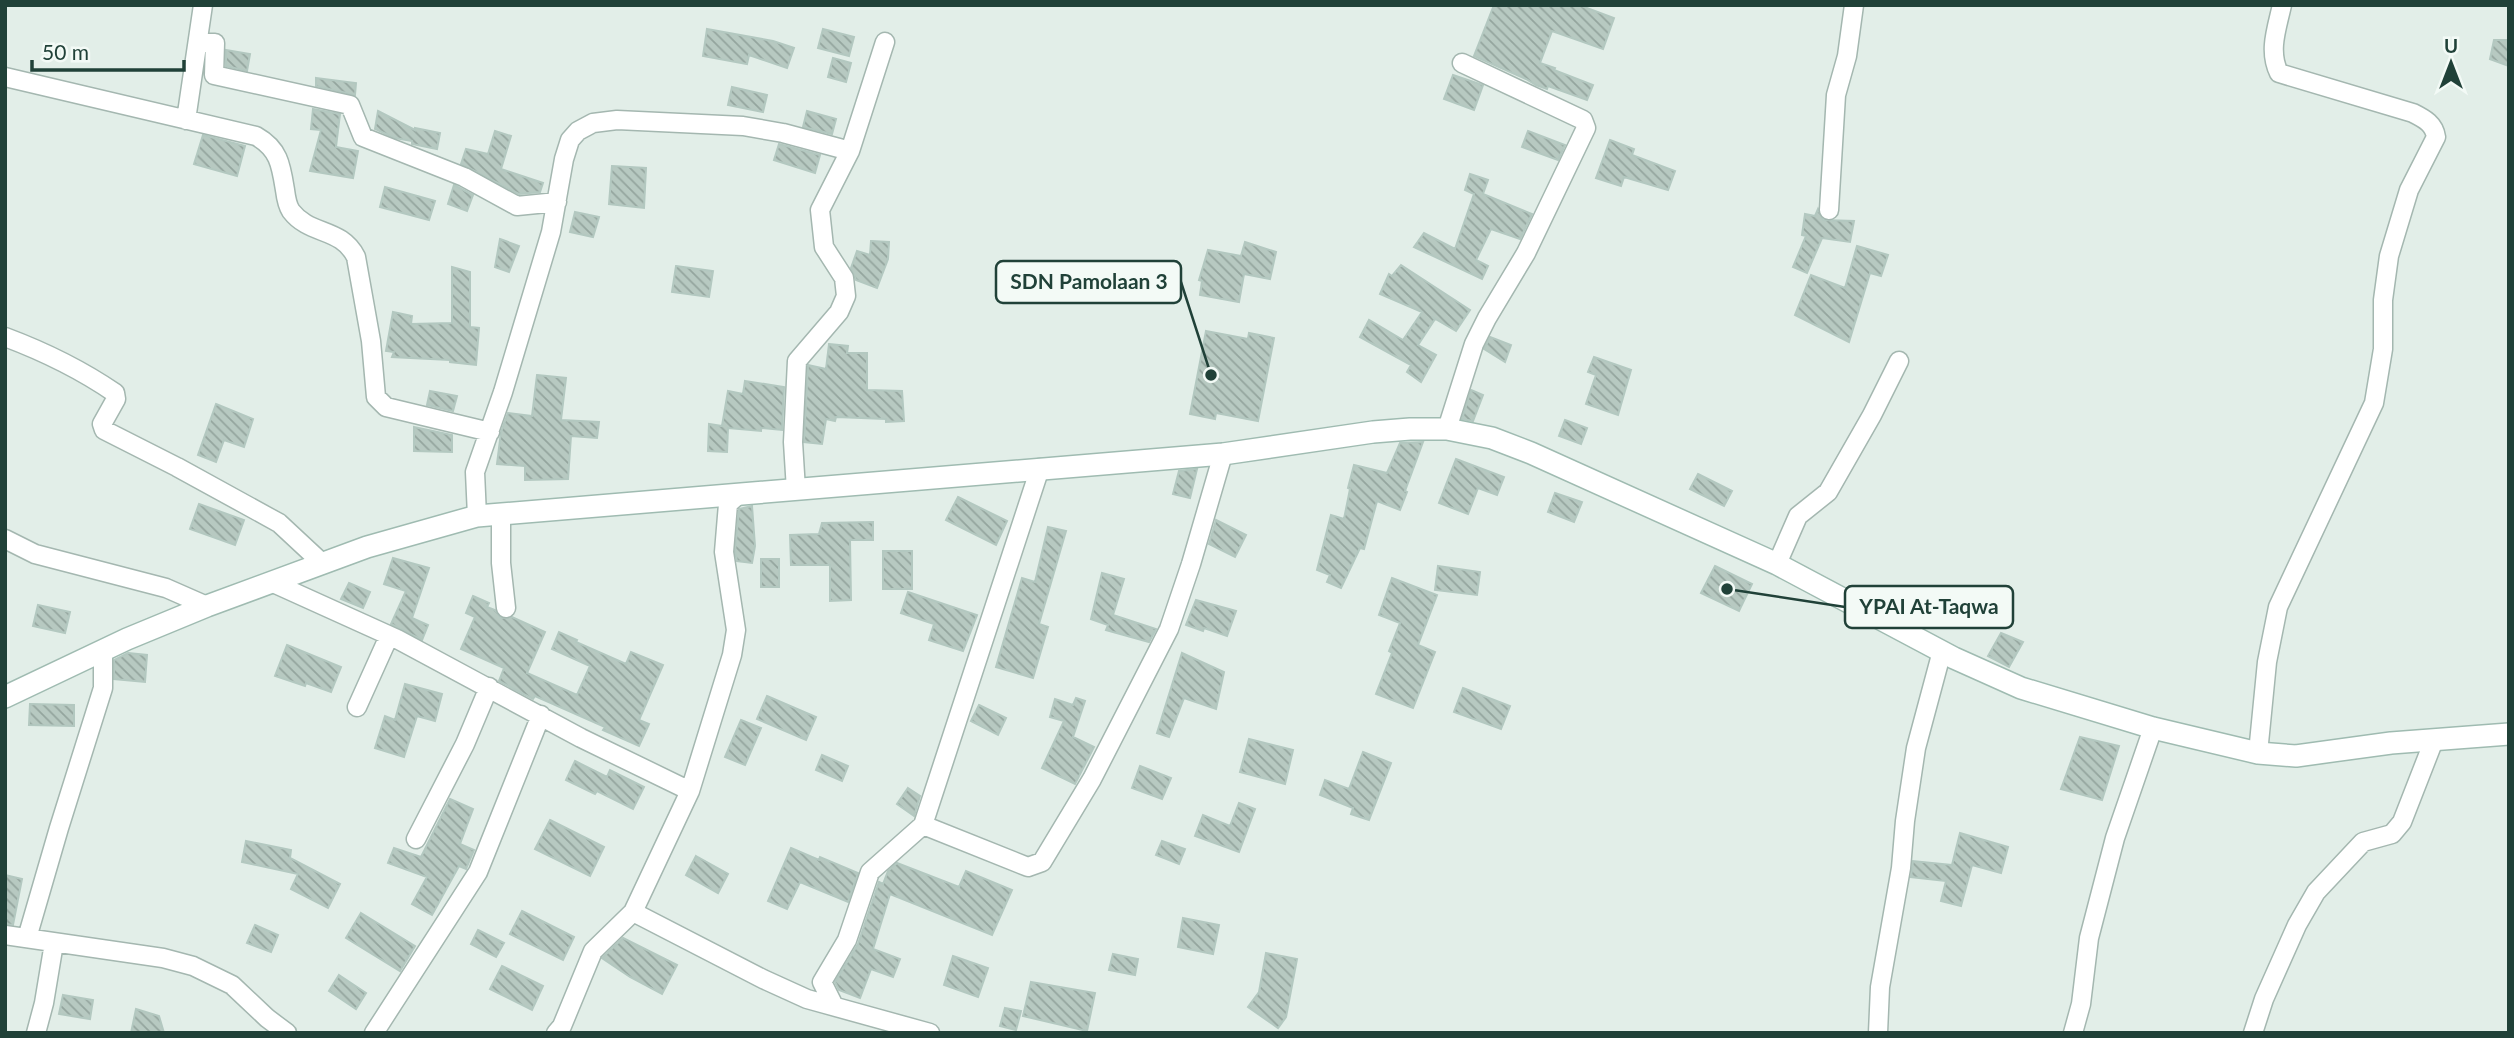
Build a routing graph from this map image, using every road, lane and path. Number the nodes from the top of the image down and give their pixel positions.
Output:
1 (202, 5) edge
2 (1854, 5) edge
3 (2282, 5) edge
4 (885, 42) dead end
5 (198, 43) junction
6 (1462, 63) dead end
7 (5, 77) edge
8 (186, 120) junction
9 (850, 151) junction
10 (557, 202) junction
11 (1829, 210) dead end
12 (5, 337) edge
13 (1899, 361) dead end
14 (1447, 429) junction
15 (490, 432) junction
16 (1223, 454) junction
17 (1040, 468) junction
18 (796, 490) junction
19 (738, 495) junction
20 (501, 514) junction
21 (477, 516) junction
22 (5, 539) edge
23 (322, 563) junction
24 (1777, 564) junction
25 (271, 582) junction
26 (207, 606) junction
27 (506, 608) dead end
28 (389, 636) junction
29 (103, 650) junction
30 (1942, 651) junction
31 (489, 687) junction
32 (5, 696) edge
33 (357, 707) dead end
34 (541, 715) junction
35 (2153, 728) junction
36 (2509, 734) edge
37 (2434, 740) junction
38 (2258, 753) junction
39 (690, 791) junction
40 (923, 825) junction
41 (416, 839) dead end
42 (633, 912) junction
43 (5, 935) edge
44 (27, 939) junction
45 (54, 943) junction
46 (834, 1006) junction
47 (36, 1033) edge
48 (287, 1033) edge
49 (374, 1033) edge
50 (556, 1033) edge
51 (930, 1033) edge
52 (1878, 1033) edge
53 (2073, 1033) edge
54 (2253, 1033) edge

1 - 5 street
2 - 11 street
3 - 38 street
4 - 9 street
5 - 8 street
5 - 10 street
6 - 14 street
7 - 8 street
8 - 15 street
9 - 10 street
9 - 18 street
10 - 15 street
12 - 23 street
13 - 24 street
14 - 16 street
14 - 24 street
15 - 21 street
16 - 17 street
16 - 40 street
17 - 18 street
17 - 40 street
18 - 19 street
19 - 20 street
19 - 39 street
20 - 21 street
20 - 27 street
21 - 23 street
22 - 26 street
23 - 25 street
24 - 30 street
25 - 26 street
25 - 28 street
26 - 29 street
28 - 31 street
28 - 33 street
29 - 32 street
29 - 44 street
30 - 35 street
30 - 52 street
31 - 34 street
31 - 41 street
34 - 39 street
34 - 49 street
35 - 38 street
35 - 53 street
36 - 37 street
37 - 38 street
37 - 54 street
39 - 42 street
40 - 46 street
42 - 46 street
42 - 50 street
43 - 44 street
44 - 45 street
45 - 47 street
45 - 48 street
46 - 51 street

